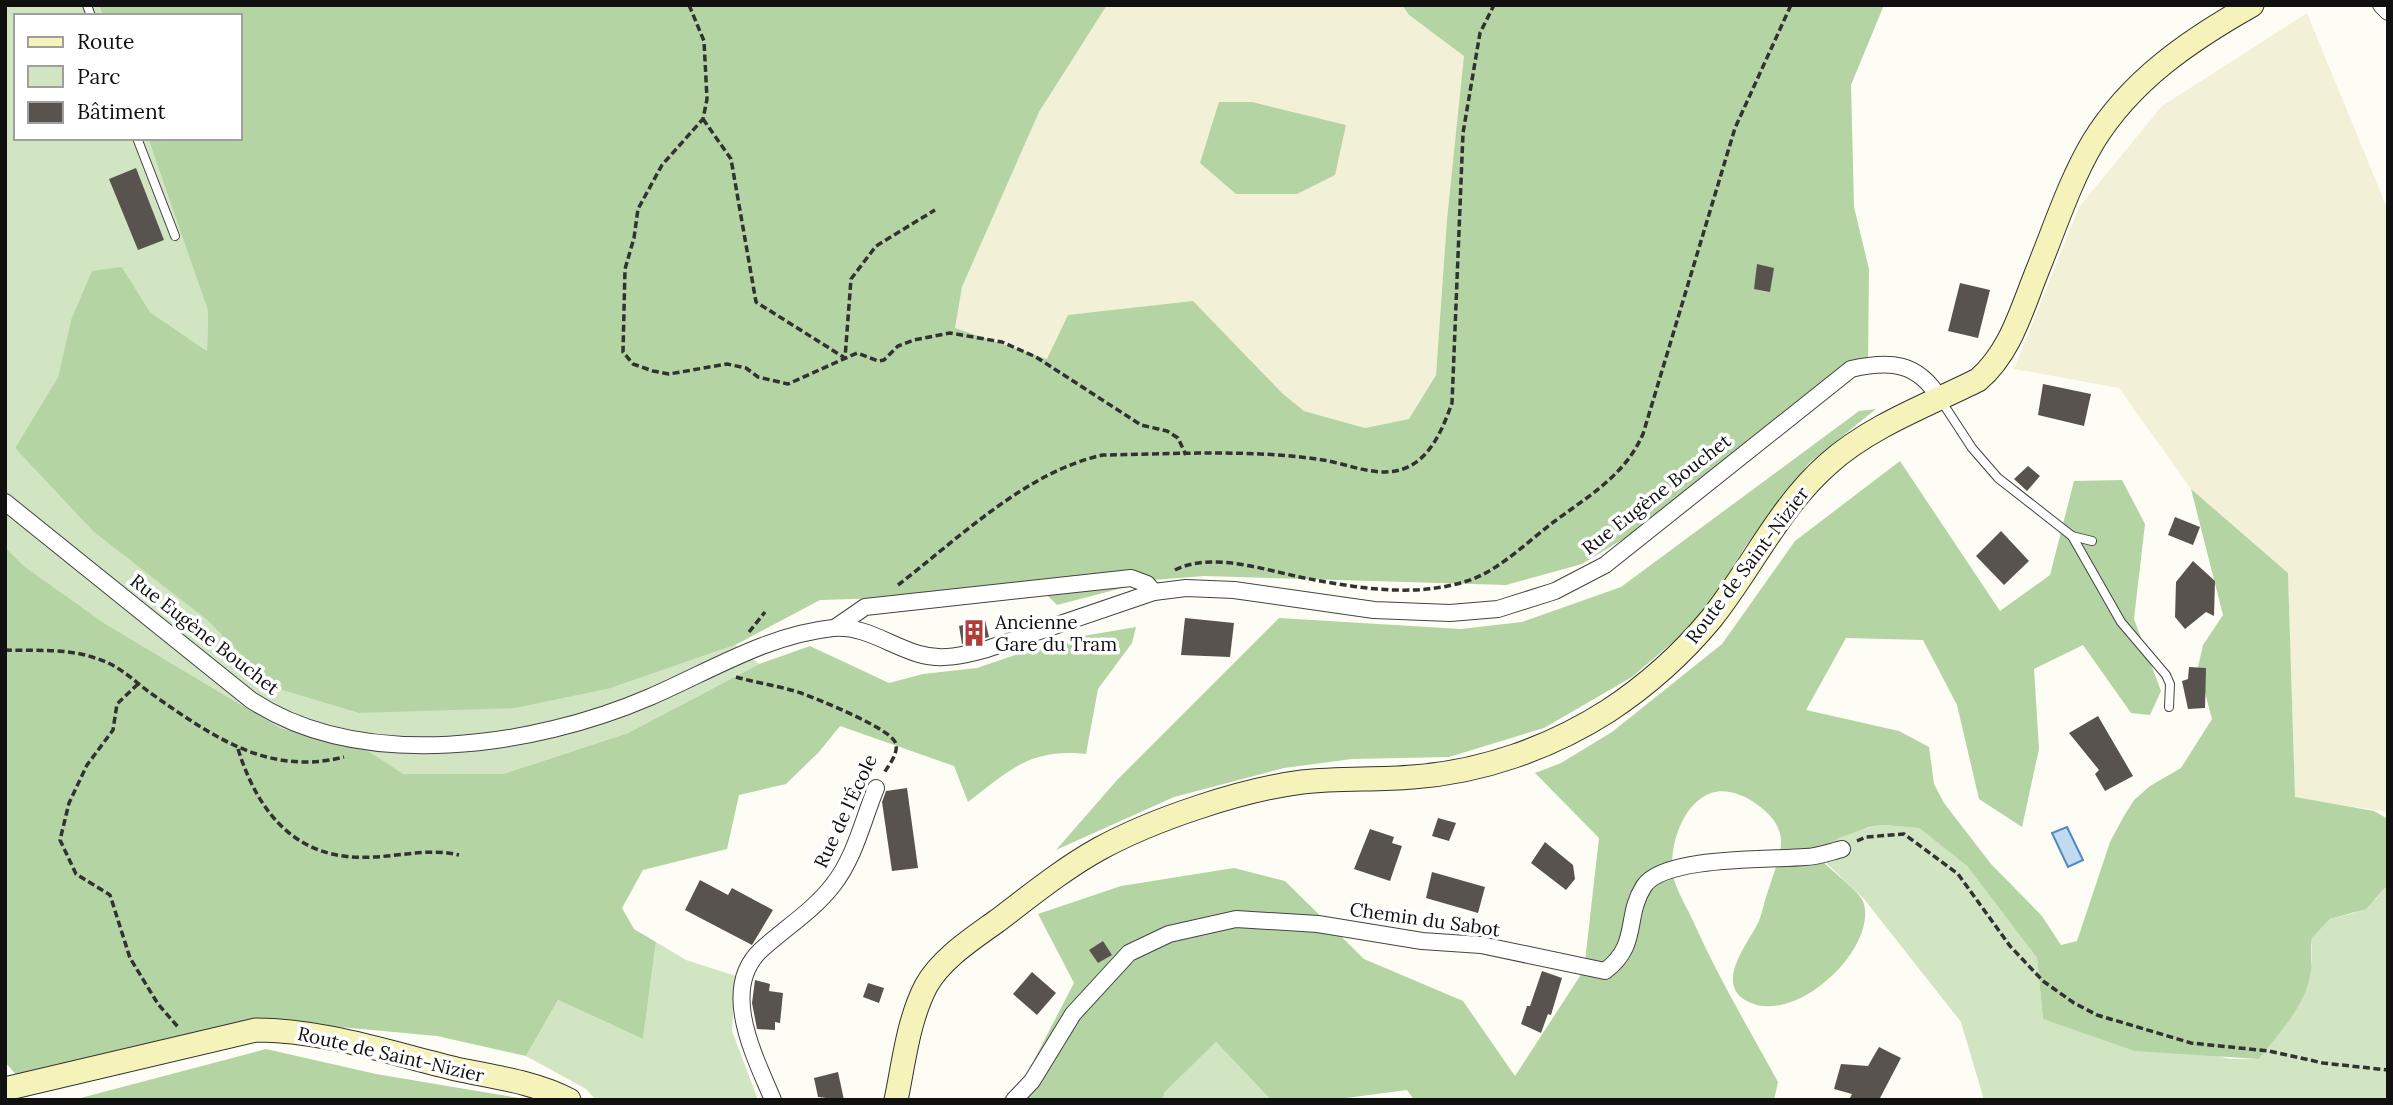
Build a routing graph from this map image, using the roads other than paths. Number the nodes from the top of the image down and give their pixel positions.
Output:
1 (2252, 5) edge
2 (2381, 5) edge
3 (2388, 12) edge
4 (138, 140) edge
5 (174, 236) dead end
6 (1940, 399) junction
7 (5, 502) edge
8 (2072, 537) junction
9 (2092, 541) dead end
10 (1154, 593) junction
11 (836, 627) junction
12 (2169, 707) dead end
13 (876, 788) road end
14 (1842, 849) road end
15 (5, 1089) edge
16 (569, 1100) edge
17 (773, 1100) edge
18 (896, 1100) edge
19 (1014, 1100) edge

1 - 6 main road, Route de Saint-Nizier
2 - 3 street
4 - 5 lane
6 - 8 lane
6 - 10 street, Rue Eugène Bouchet
6 - 18 main road, Route de Saint-Nizier
7 - 11 street, Rue Eugène Bouchet
8 - 9 lane
8 - 12 lane
10 - 11 street
10 - 11 street, Rue Eugène Bouchet
13 - 17 street, Rue de l'École
14 - 19 street, Chemin du Sabot
15 - 16 main road, Route de Saint-Nizier

